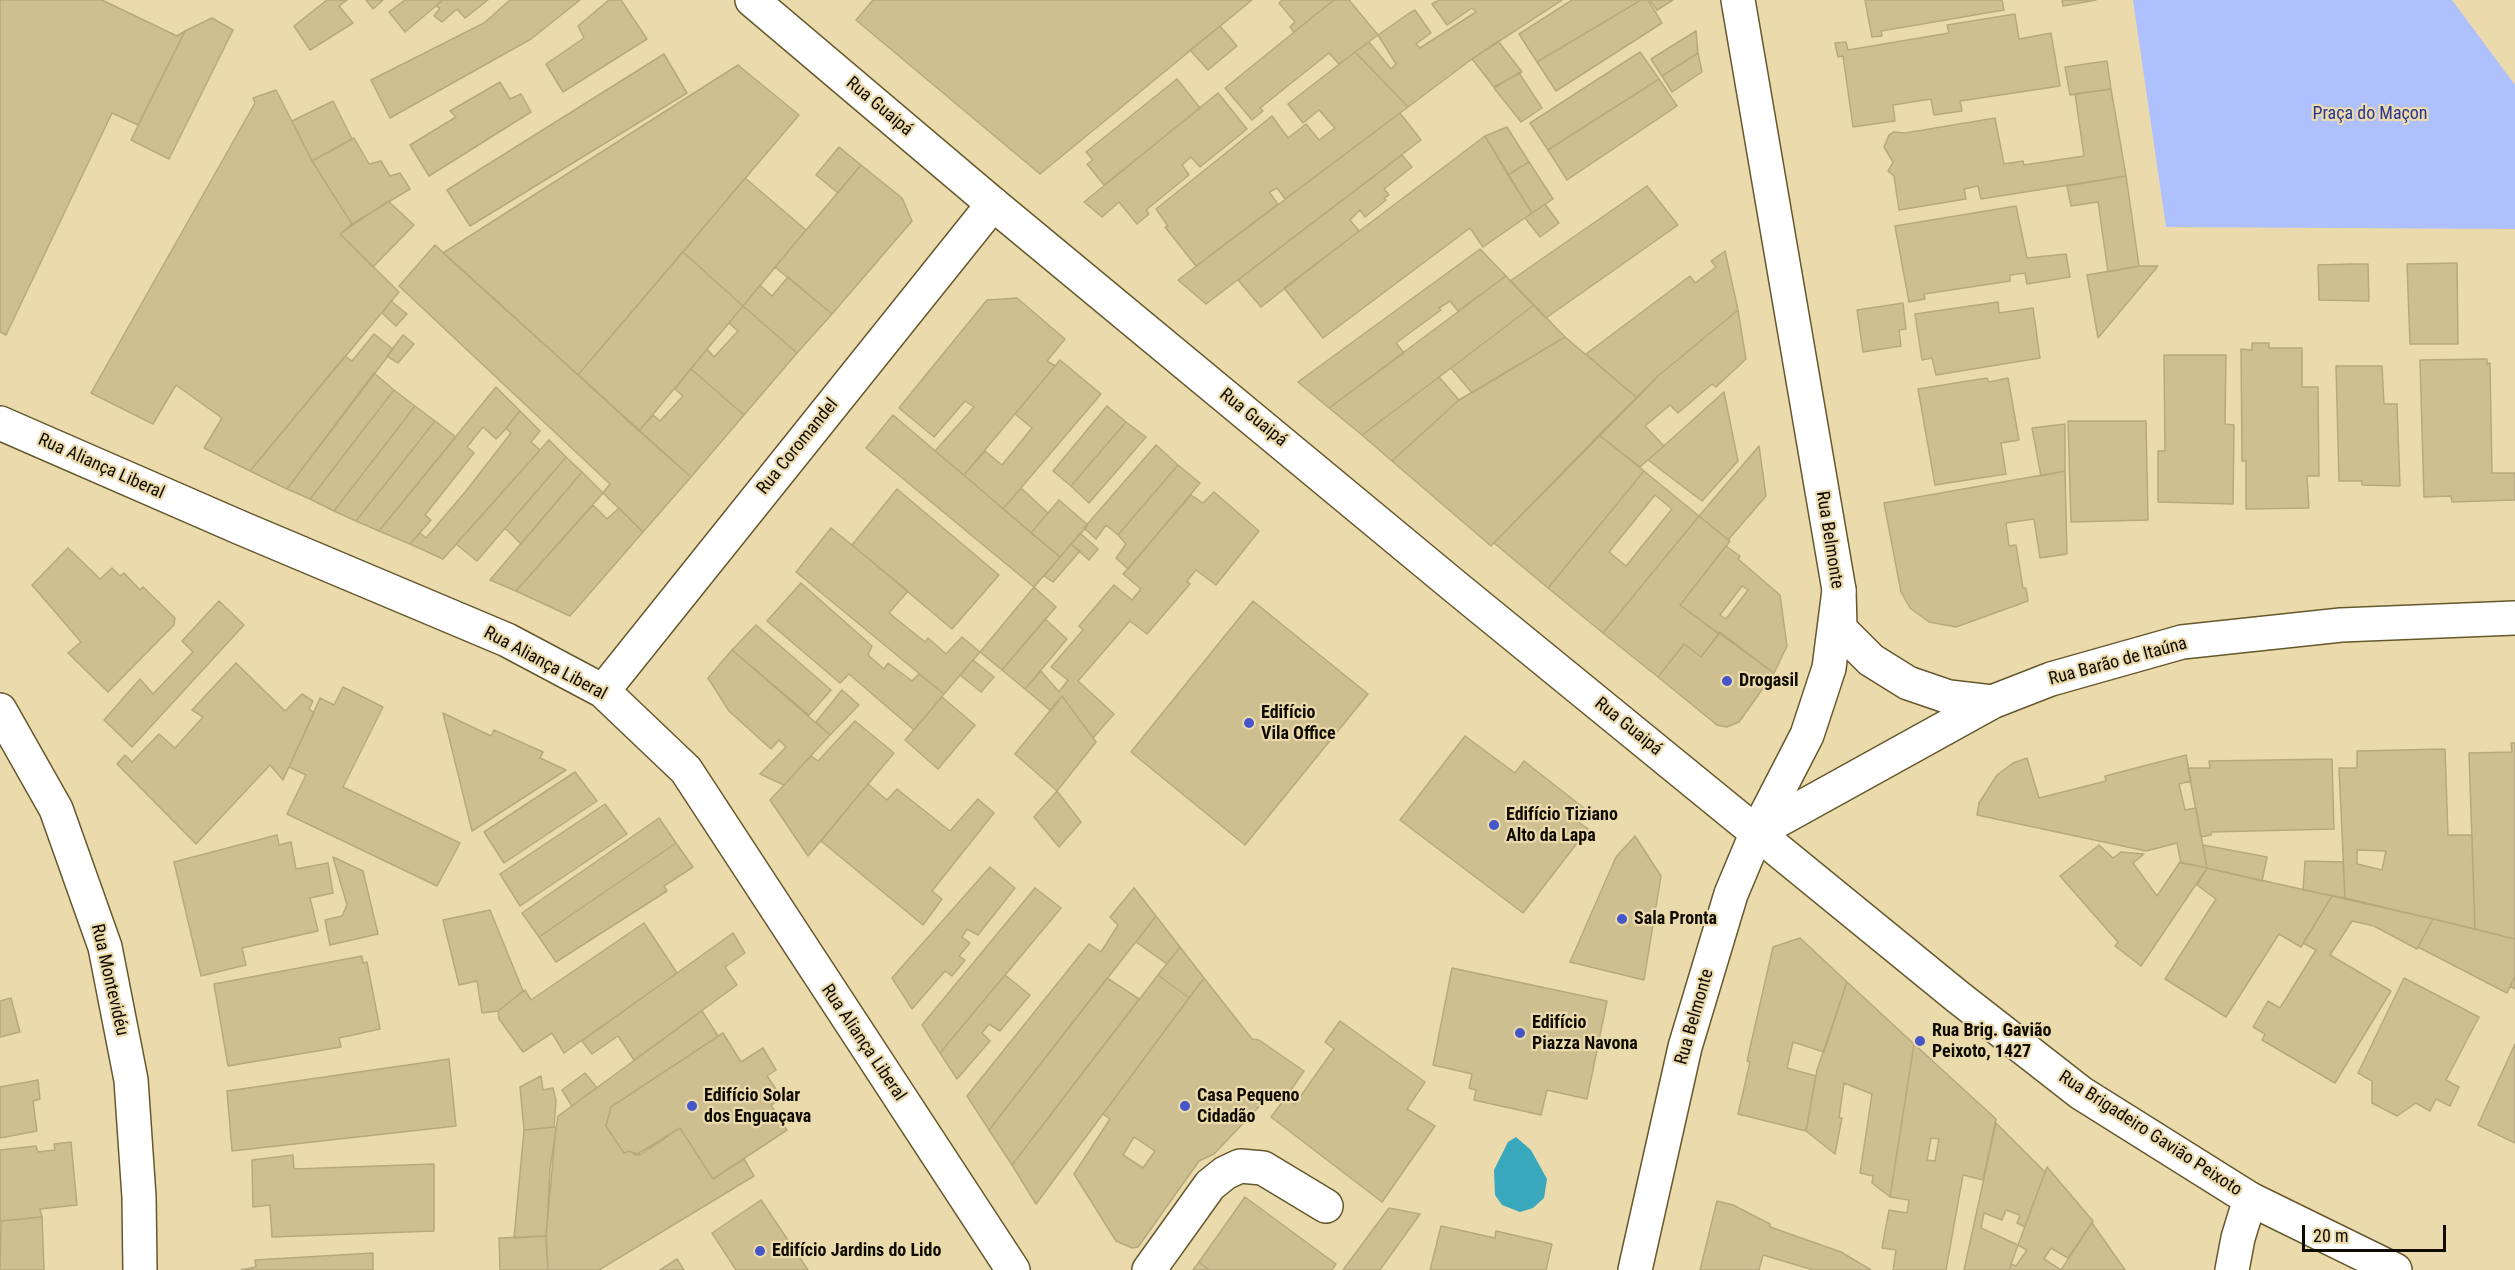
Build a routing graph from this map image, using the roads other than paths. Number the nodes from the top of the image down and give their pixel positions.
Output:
1 (752, 0) edge
2 (1738, 0) edge
3 (993, 204) junction
4 (0, 423) edge
5 (1839, 590) junction
6 (2515, 618) edge
7 (603, 691) junction
8 (1992, 702) junction
9 (0, 710) edge
10 (1757, 832) junction
11 (2250, 1199) junction
12 (1326, 1206) dead end
13 (140, 1270) edge
14 (1013, 1270) edge
15 (1149, 1270) edge
16 (1635, 1270) edge
17 (2232, 1270) edge
18 (2395, 1270) edge

1 - 3 street, Rua Guaipá
2 - 5 street, Rua Belmonte
3 - 7 street, Rua Coromandel
3 - 10 street, Rua Guaipá
4 - 7 street, Rua Aliança Liberal
5 - 8 street
5 - 10 street, Rua Belmonte
6 - 8 street, Rua Barão de Itaúna
7 - 14 street, Rua Aliança Liberal
8 - 10 street, Rua Barão de Itaúna
9 - 13 street, Rua Montevidéu
10 - 11 street, Rua Brigadeiro Gavião Peixoto
10 - 16 street, Rua Belmonte
11 - 17 street
11 - 18 street, Rua Brigadeiro Gavião Peixoto
12 - 15 street

